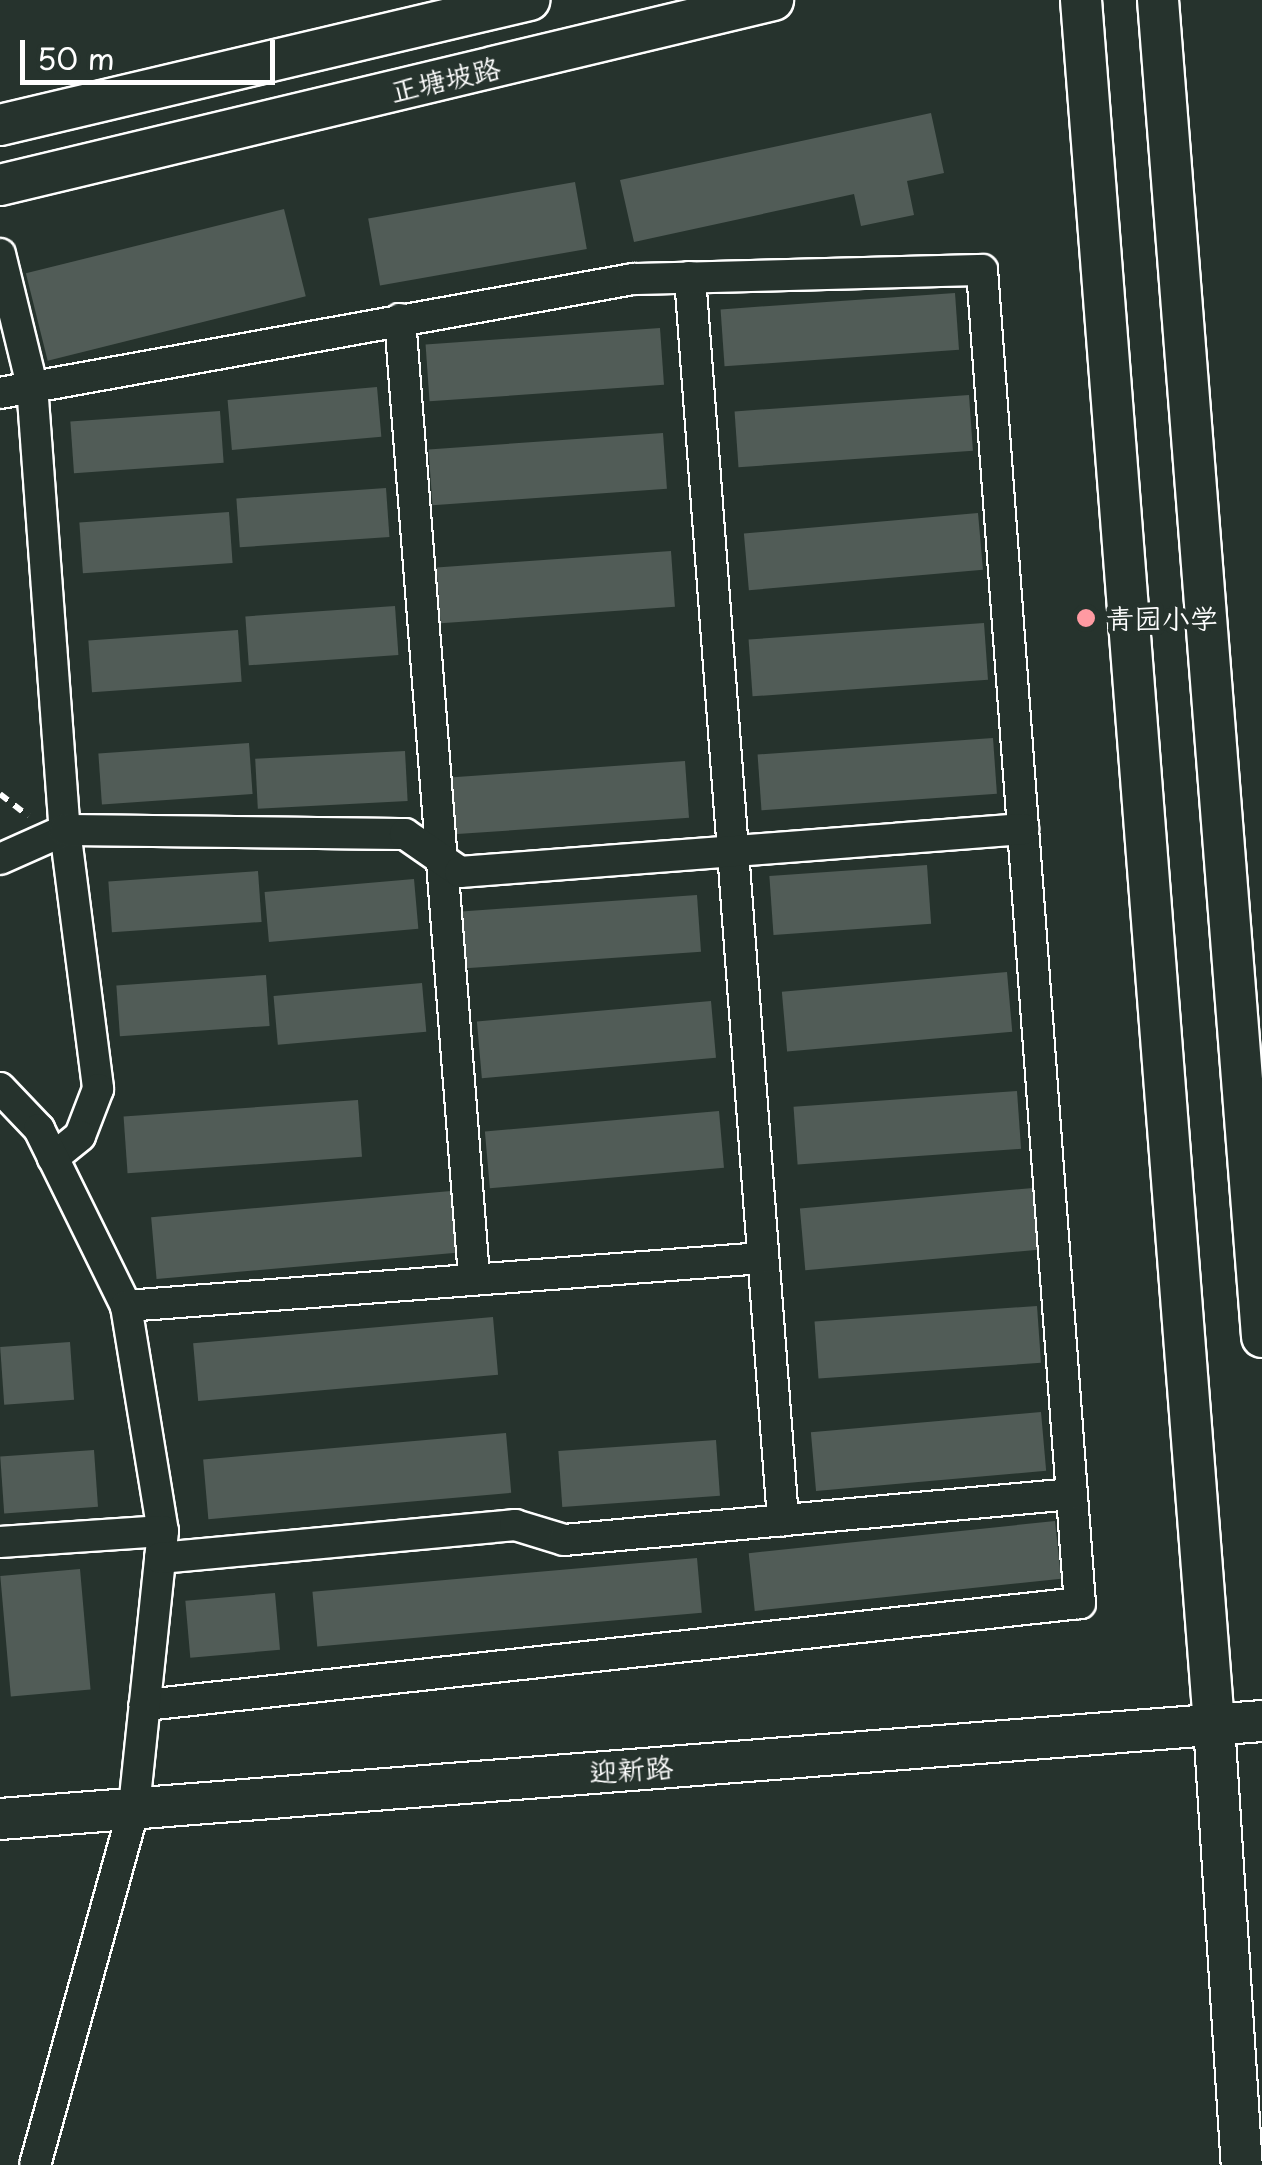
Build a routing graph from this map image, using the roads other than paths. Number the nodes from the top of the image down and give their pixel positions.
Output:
1 (528, 0) edge
2 (773, 0) edge
3 (1080, 0) edge
4 (1158, 0) edge
5 (0, 125) edge
6 (0, 185) edge
7 (0, 254) edge
8 (690, 277) junction
9 (400, 320) junction
10 (32, 384) junction
11 (0, 393) edge
12 (1023, 829) junction
13 (66, 830) junction
14 (733, 851) junction
15 (438, 857) junction
16 (0, 859) edge
17 (0, 1088) edge
18 (54, 1158) junction
19 (763, 1258) junction
20 (474, 1276) junction
21 (126, 1306) junction
22 (1262, 1338) edge
23 (1072, 1494) junction
24 (782, 1521) junction
25 (0, 1542) edge
26 (162, 1545) junction
27 (146, 1705) junction
28 (1262, 1721) edge
29 (1214, 1724) junction
30 (134, 1808) junction
31 (0, 1820) edge
32 (35, 2165) edge
33 (1242, 2165) edge

1 - 5 main road, 正塘坡路
2 - 6 main road, 正塘坡路
3 - 29 main road
4 - 22 main road
7 - 10 street
8 - 9 street
8 - 12 street
8 - 14 street
9 - 10 street
9 - 15 street
10 - 11 street
10 - 13 street
12 - 14 street
12 - 23 street
13 - 15 street
13 - 16 street
13 - 18 street
14 - 15 street
14 - 19 street
15 - 20 street
17 - 18 street
18 - 21 street
19 - 20 street
19 - 24 street
20 - 21 street
21 - 26 street
23 - 24 street
23 - 27 street
24 - 26 street
25 - 26 street
26 - 27 street
27 - 30 street
28 - 29 main road, 迎新路
29 - 30 main road, 迎新路
29 - 33 main road
30 - 31 main road, 迎新路
30 - 32 street

